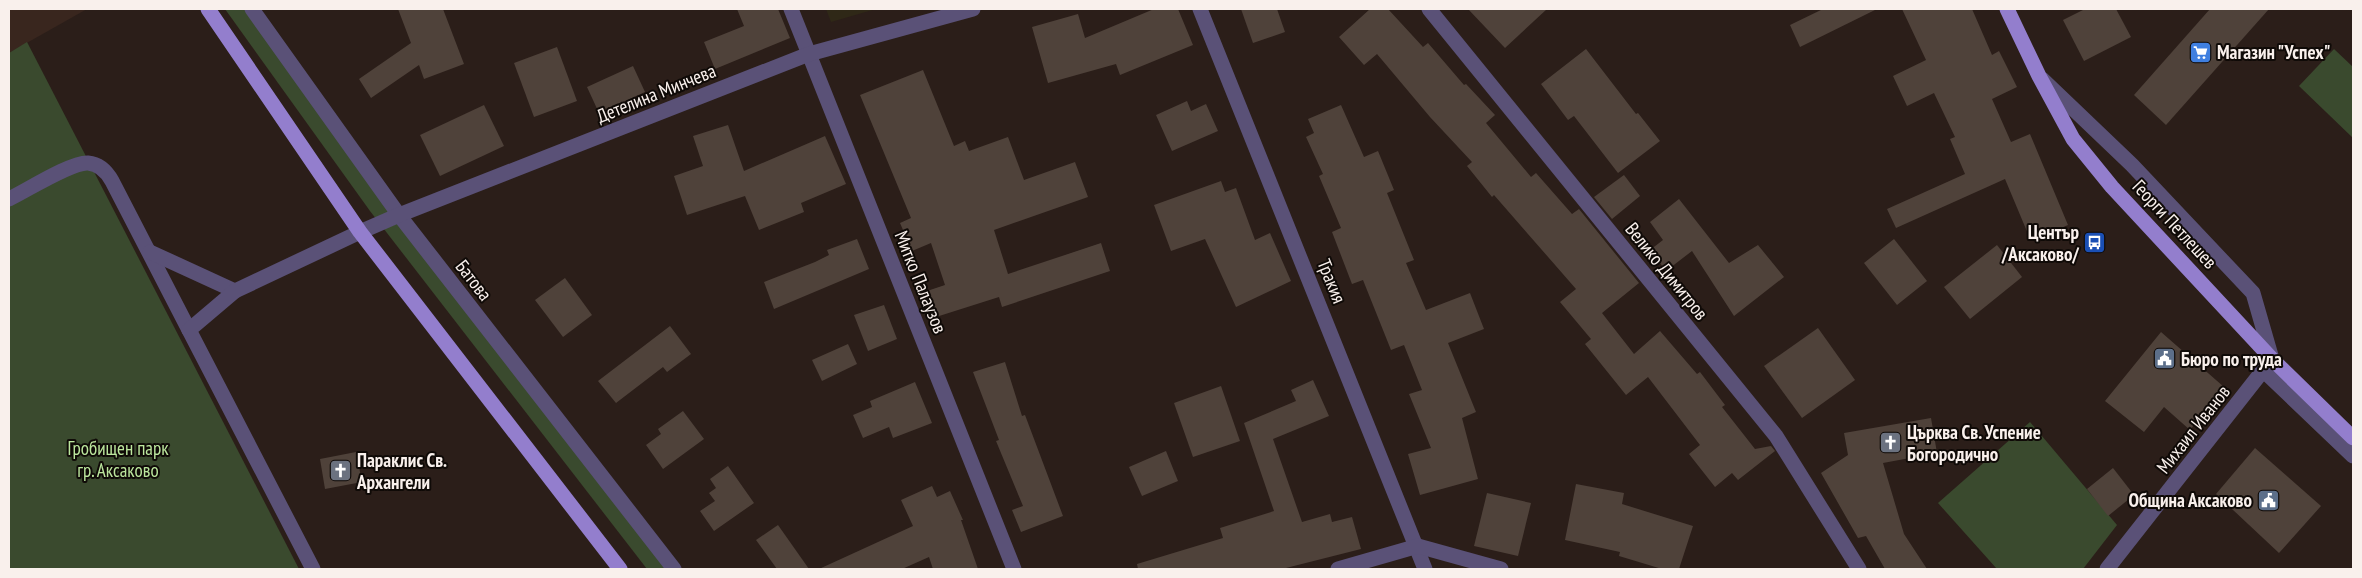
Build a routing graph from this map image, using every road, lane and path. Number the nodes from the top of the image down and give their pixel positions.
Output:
1 (208, 9) edge
2 (252, 9) edge
3 (791, 9) edge
4 (973, 9) edge
5 (1200, 9) edge
6 (1429, 9) edge
7 (2007, 9) edge
8 (809, 54) junction
9 (2039, 76) junction
10 (9, 199) edge
11 (399, 215) junction
12 (360, 232) junction
13 (150, 252) junction
14 (236, 291) junction
15 (189, 330) junction
16 (2268, 365) junction
17 (2353, 438) edge
18 (2353, 456) edge
19 (1418, 546) junction
20 (313, 569) edge
21 (620, 569) edge
22 (674, 569) edge
23 (1014, 569) edge
24 (1338, 569) edge
25 (1426, 569) edge
26 (1501, 569) edge
27 (1859, 569) edge
28 (2108, 569) edge

1 - 12 main road
2 - 11 street, Батова
3 - 8 street, Митко Палаузов
4 - 8 street, Детелина Минчева
5 - 19 street, Тракия
6 - 27 street, Велико Димитров
7 - 9 main road, Георги Петлешев
8 - 11 street, Детелина Минчева
8 - 23 street, Митко Палаузов
9 - 16 main road, Георги Петлешев
9 - 16 street
10 - 13 street
11 - 12 street, Детелина Минчева
11 - 22 street, Батова
12 - 14 street, Детелина Минчева
12 - 21 main road
13 - 14 street
13 - 15 street
14 - 15 street, Детелина Минчева
15 - 20 street
16 - 17 main road, Георги Петлешев
16 - 18 street
16 - 28 street, Михаил Иванов
19 - 24 street
19 - 25 street, Тракия
19 - 26 street

